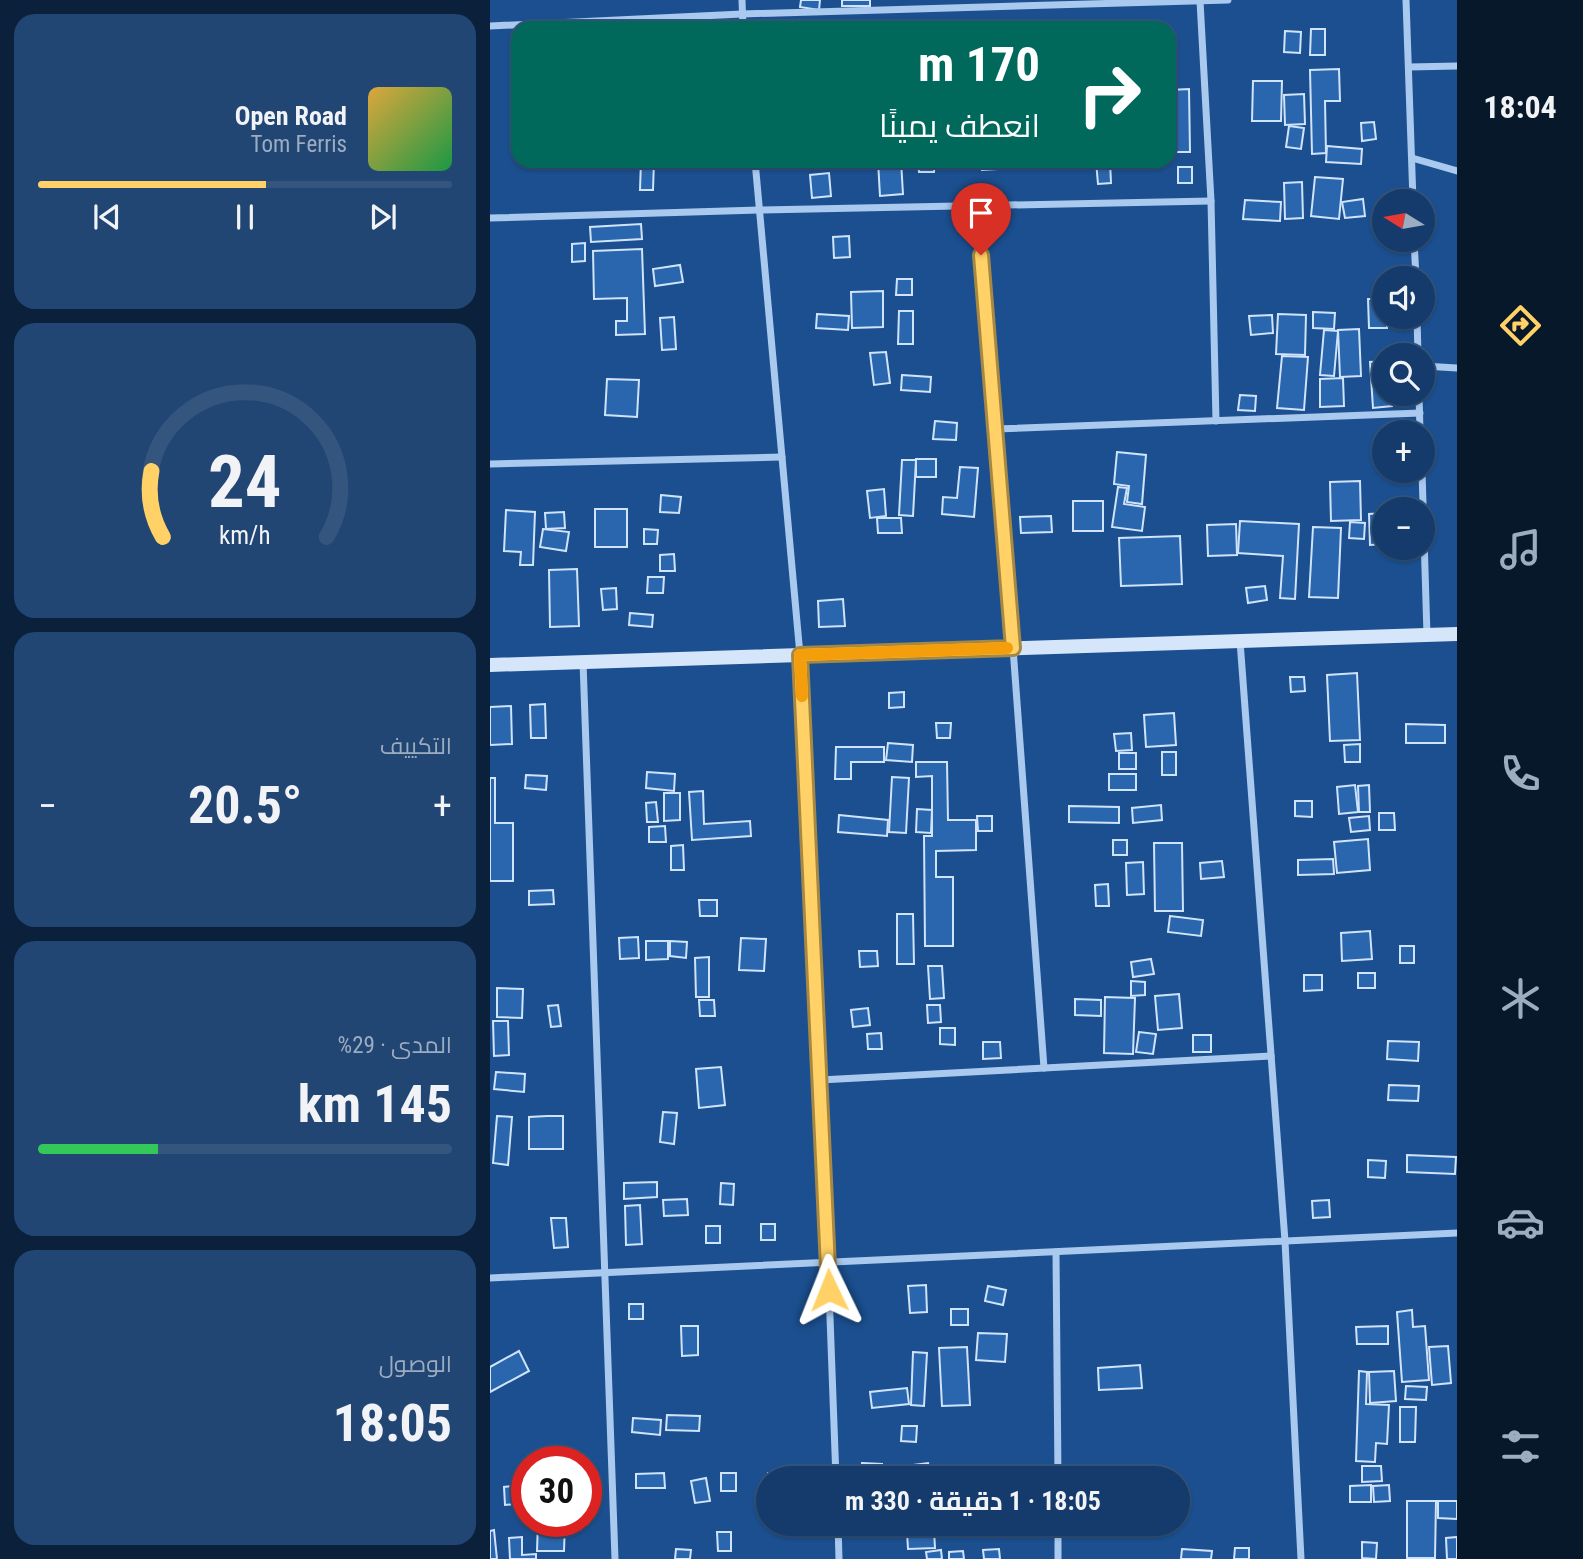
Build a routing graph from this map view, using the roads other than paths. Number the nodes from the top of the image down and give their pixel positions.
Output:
1 (742, 0) edge
2 (1228, 0) edge
3 (1406, 0) edge
4 (1200, 1) edge
5 (741, 15) junction
6 (604, 21) edge
7 (742, 21) edge
8 (511, 25) edge
9 (490, 26) edge
10 (1457, 66) edge
11 (1409, 67) junction
12 (1412, 158) junction
13 (756, 168) edge
14 (1457, 170) edge
15 (1413, 189) edge
16 (1211, 201) junction
17 (977, 205) junction
18 (759, 210) junction
19 (490, 218) edge
20 (1435, 367) edge
21 (1457, 368) edge
22 (1420, 406) edge
23 (1420, 413) junction
24 (1420, 420) edge
25 (1216, 421) junction
26 (996, 429) junction
27 (782, 457) junction
28 (490, 464) edge
29 (1422, 483) edge
30 (1457, 634) edge
31 (1427, 635) junction
32 (1240, 640) junction
33 (1013, 648) junction
34 (800, 655) junction
35 (583, 662) junction
36 (490, 665) edge
37 (1271, 1056) junction
38 (1044, 1068) junction
39 (820, 1080) junction
40 (1457, 1233) edge
41 (1284, 1241) junction
42 (1056, 1252) junction
43 (828, 1263) junction
44 (604, 1273) junction
45 (490, 1278) edge
46 (836, 1466) edge
47 (1058, 1466) edge
48 (838, 1536) edge
49 (1058, 1536) edge
50 (615, 1559) edge
51 (839, 1559) edge
52 (1058, 1559) edge
53 (1301, 1559) edge

1 - 5 street
2 - 4 street
3 - 11 street
4 - 5 street
4 - 16 street
5 - 6 street
5 - 7 street
8 - 9 street
10 - 11 street
11 - 12 street
12 - 14 street
12 - 15 street
13 - 18 street
16 - 17 street
16 - 25 street
17 - 18 street
17 - 26 street
18 - 19 street
18 - 27 street
20 - 21 street
22 - 23 street
23 - 24 street
23 - 25 street
25 - 26 street
26 - 33 street
27 - 28 street
27 - 34 street
29 - 31 street
30 - 31 street
31 - 32 street
32 - 33 street
32 - 37 street
33 - 34 street
33 - 38 street
34 - 35 street
34 - 39 street
35 - 36 street
35 - 44 street
37 - 38 street
37 - 41 street
38 - 39 street
39 - 43 street
40 - 41 street
41 - 42 street
41 - 53 street
42 - 43 street
42 - 47 street
43 - 44 street
43 - 46 street
44 - 45 street
44 - 50 street
48 - 51 street
49 - 52 street

